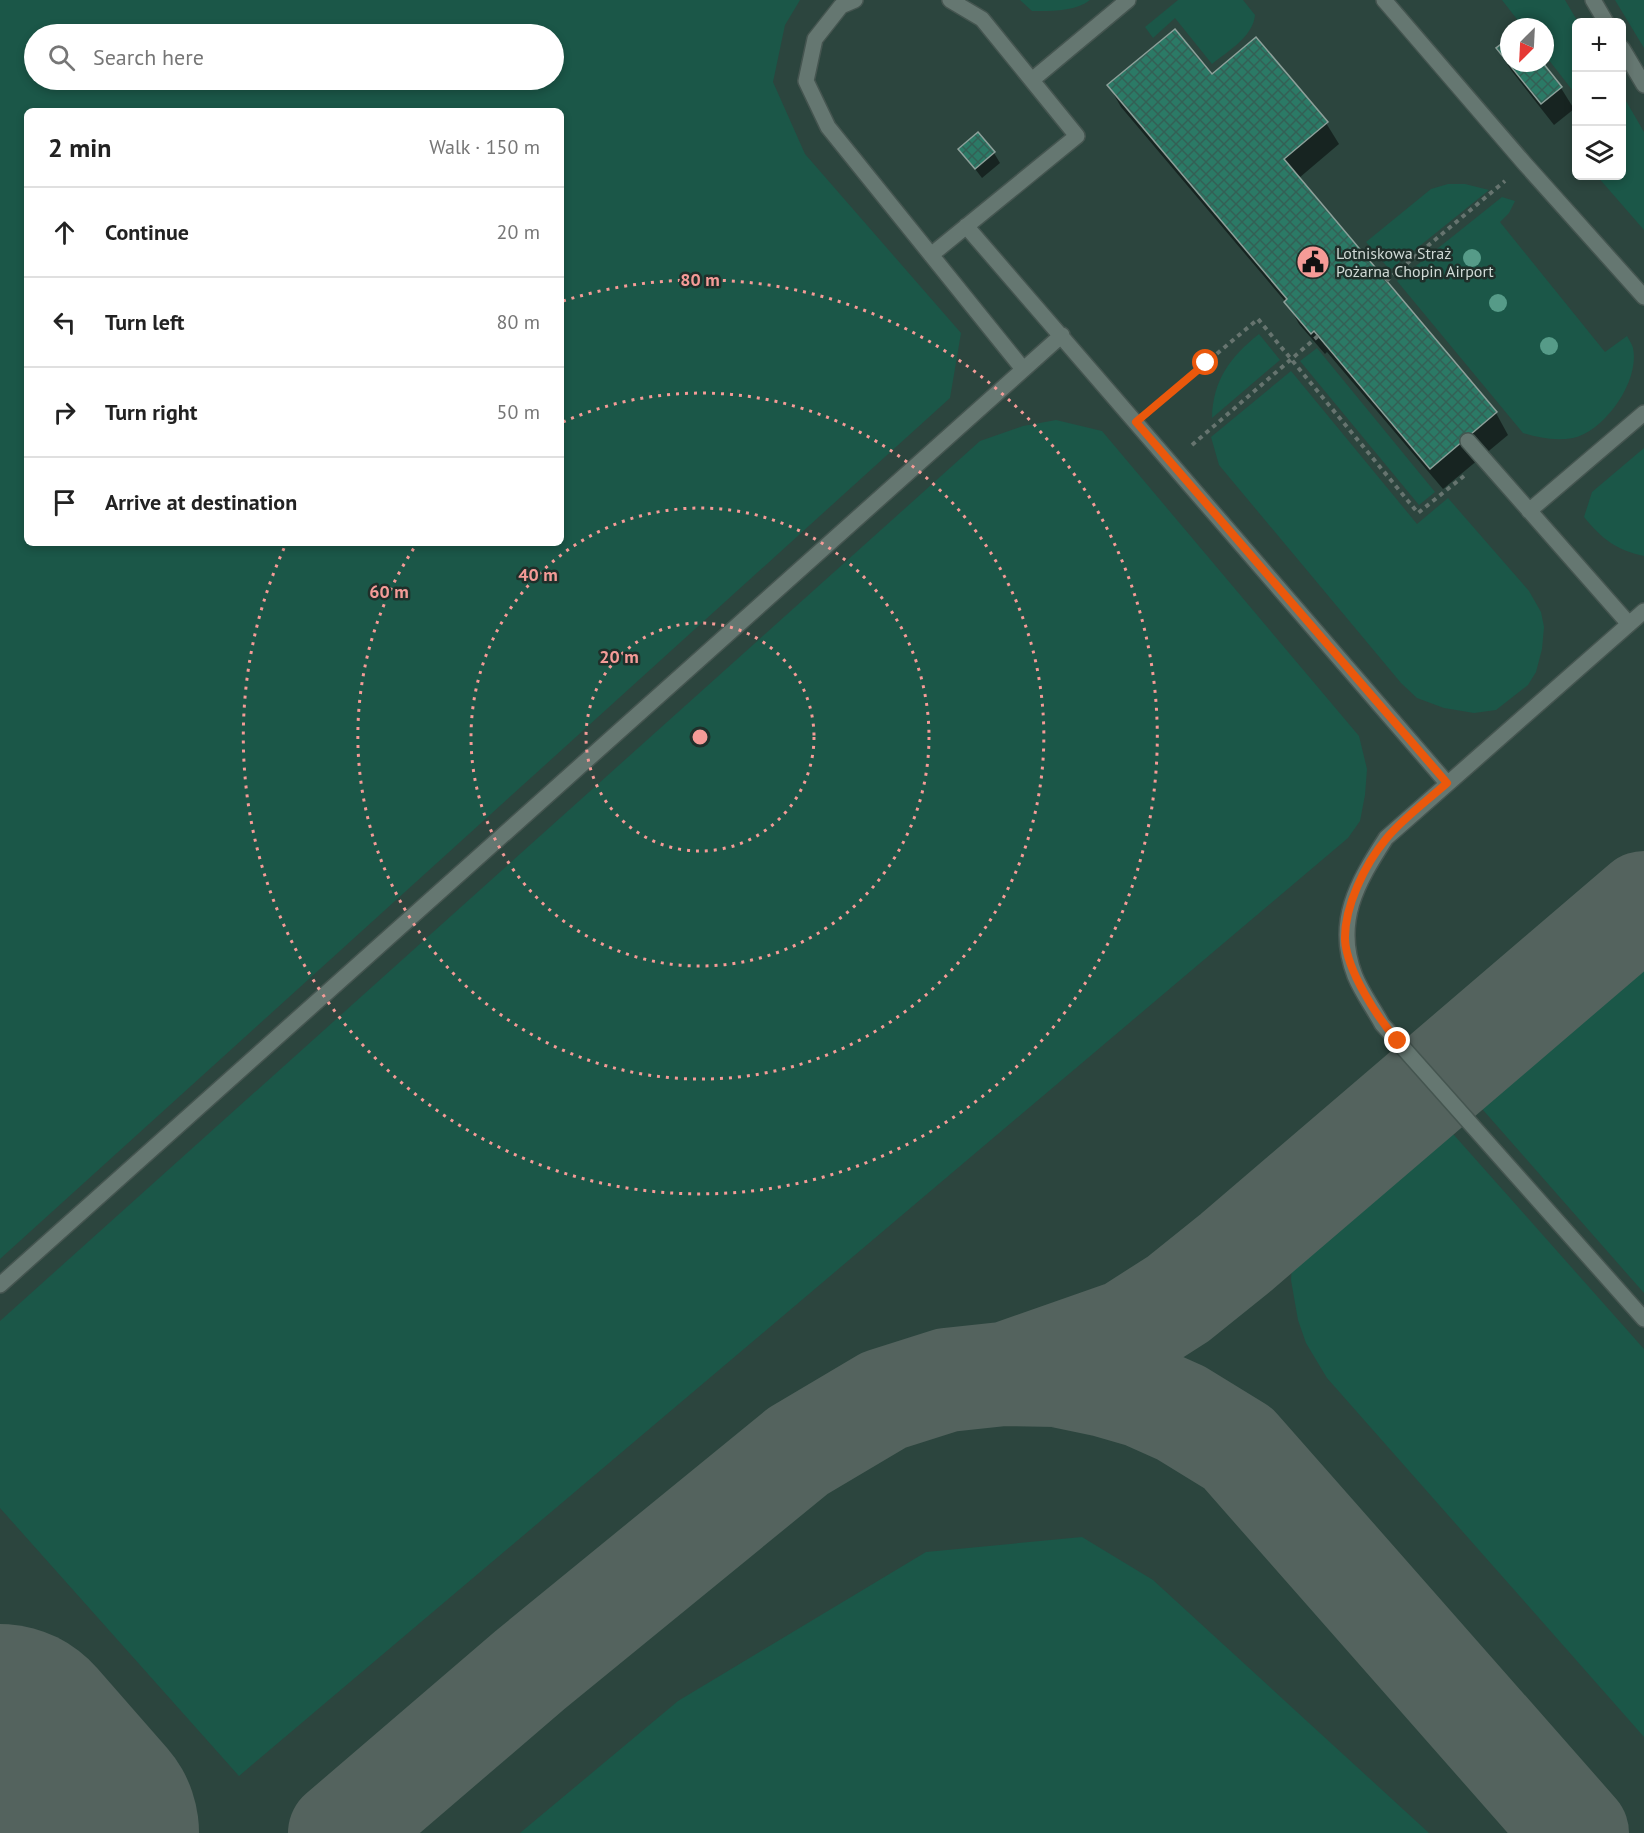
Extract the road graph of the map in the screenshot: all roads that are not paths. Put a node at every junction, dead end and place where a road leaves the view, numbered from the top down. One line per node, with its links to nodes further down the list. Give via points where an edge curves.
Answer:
1 (855, 0): 11 (lane, via 841,6 815,39 806,81 828,128)
2 (950, 0): 8 (lane, via 982,19)
3 (1128, 0): 8 (lane)
4 (1384, 0): 12 (lane)
5 (1593, 0): 6 (lane)
6 (1604, 18)
7 (1626, 55): 9 (lane)
8 (1032, 80): 10 (lane, via 1077,136)
9 (1644, 85)
10 (966, 226): 11 (lane); 13 (lane)
11 (931, 255): 14 (lane)
12 (1644, 297)
13 (1062, 335): 14 (lane); 20 (lane)
14 (1023, 369): 21 (lane)
15 (1644, 413): 17 (lane)
16 (1468, 441): 17 (lane)
17 (1529, 511): 19 (lane)
18 (1644, 611): 19 (lane)
19 (1629, 624): 20 (lane)
20 (1447, 783): 22 (lane, via 1386,838 1362,875 1350,908 1345,941 1355,977 1382,1024)
21 (0, 1285)
22 (1644, 1319)

